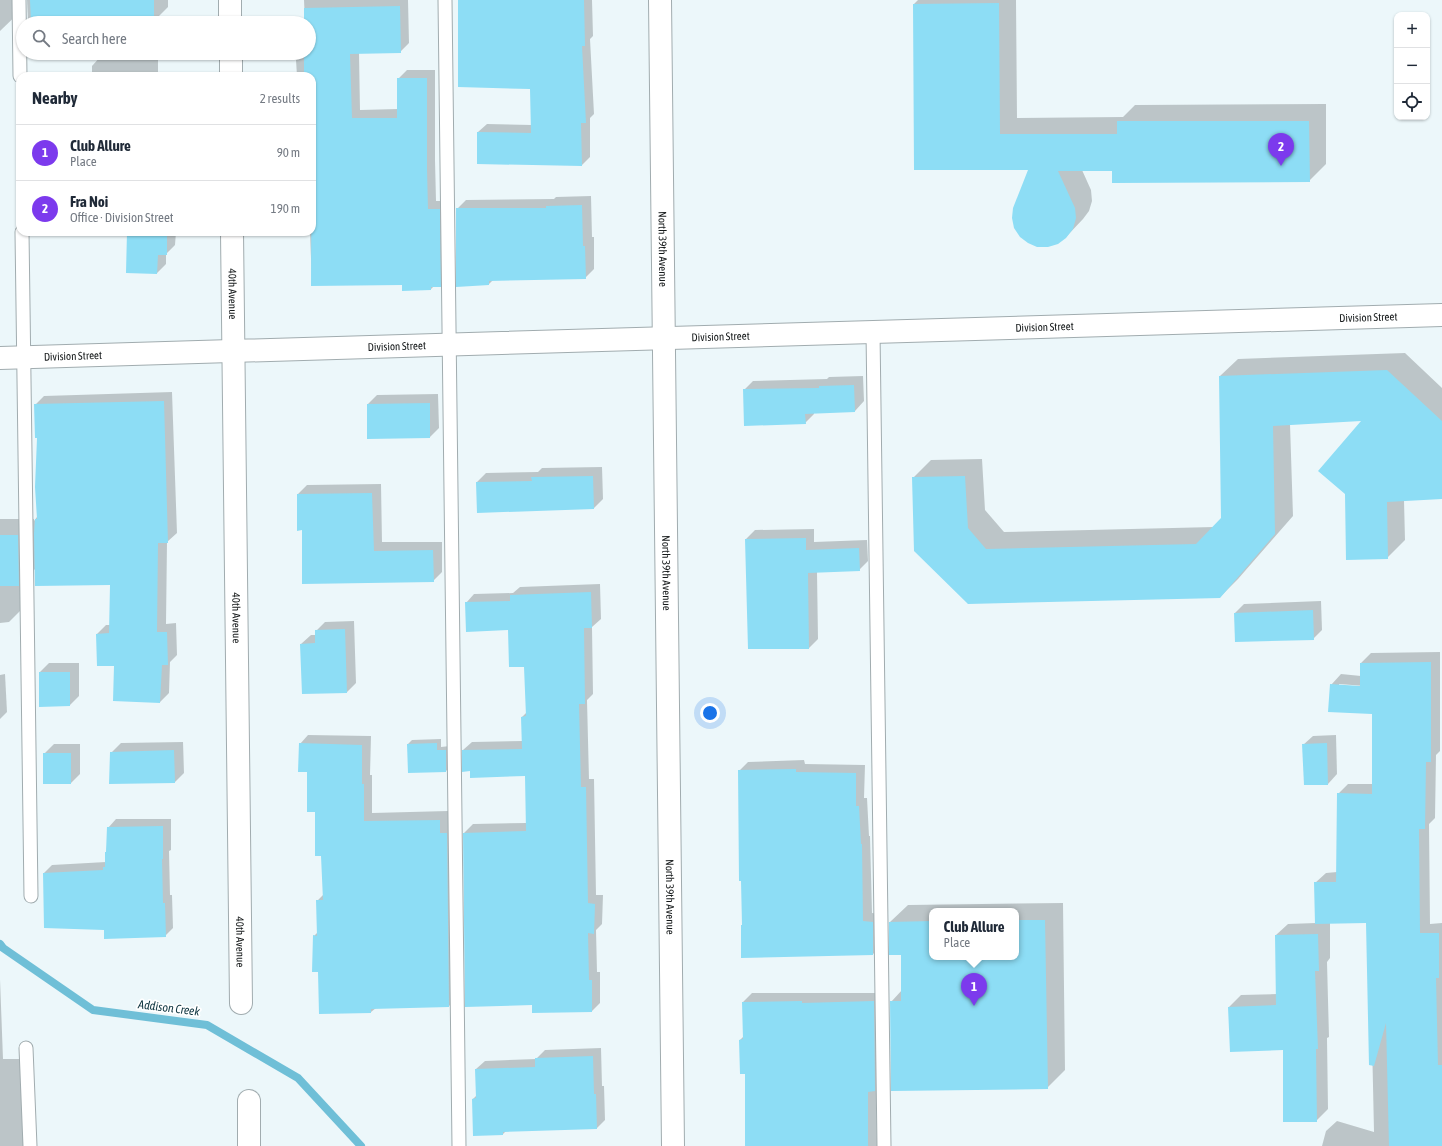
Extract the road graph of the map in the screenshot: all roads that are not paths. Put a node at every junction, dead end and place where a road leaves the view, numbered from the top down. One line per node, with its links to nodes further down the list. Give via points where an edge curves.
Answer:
1 (19, 0): 5 (lane)
2 (230, 0): 6 (street)
3 (445, 0): 16 (lane)
4 (660, 0): 15 (street, North 39th Avenue)
5 (19, 16)
6 (230, 16)
7 (20, 60): 9 (lane)
8 (231, 60): 10 (street)
9 (20, 72)
10 (231, 72)
11 (22, 236): 18 (lane)
12 (232, 236): 17 (street, 40th Avenue)
13 (1442, 314): 14 (street, Division Street)
14 (873, 332): 15 (street, Division Street); 28 (lane)
15 (664, 338): 16 (street, Division Street); 27 (street, North 39th Avenue)
16 (450, 344): 17 (street, Division Street); 26 (lane)
17 (234, 351): 18 (street, Division Street); 21 (street, 40th Avenue)
18 (24, 357): 19 (street, Division Street); 20 (lane)
19 (0, 358)
20 (31, 896)
21 (241, 1003)
22 (26, 1048): 24 (lane)
23 (249, 1101): 25 (street)
24 (30, 1146)
25 (249, 1146)
26 (459, 1146)
27 (673, 1146)
28 (884, 1146)

